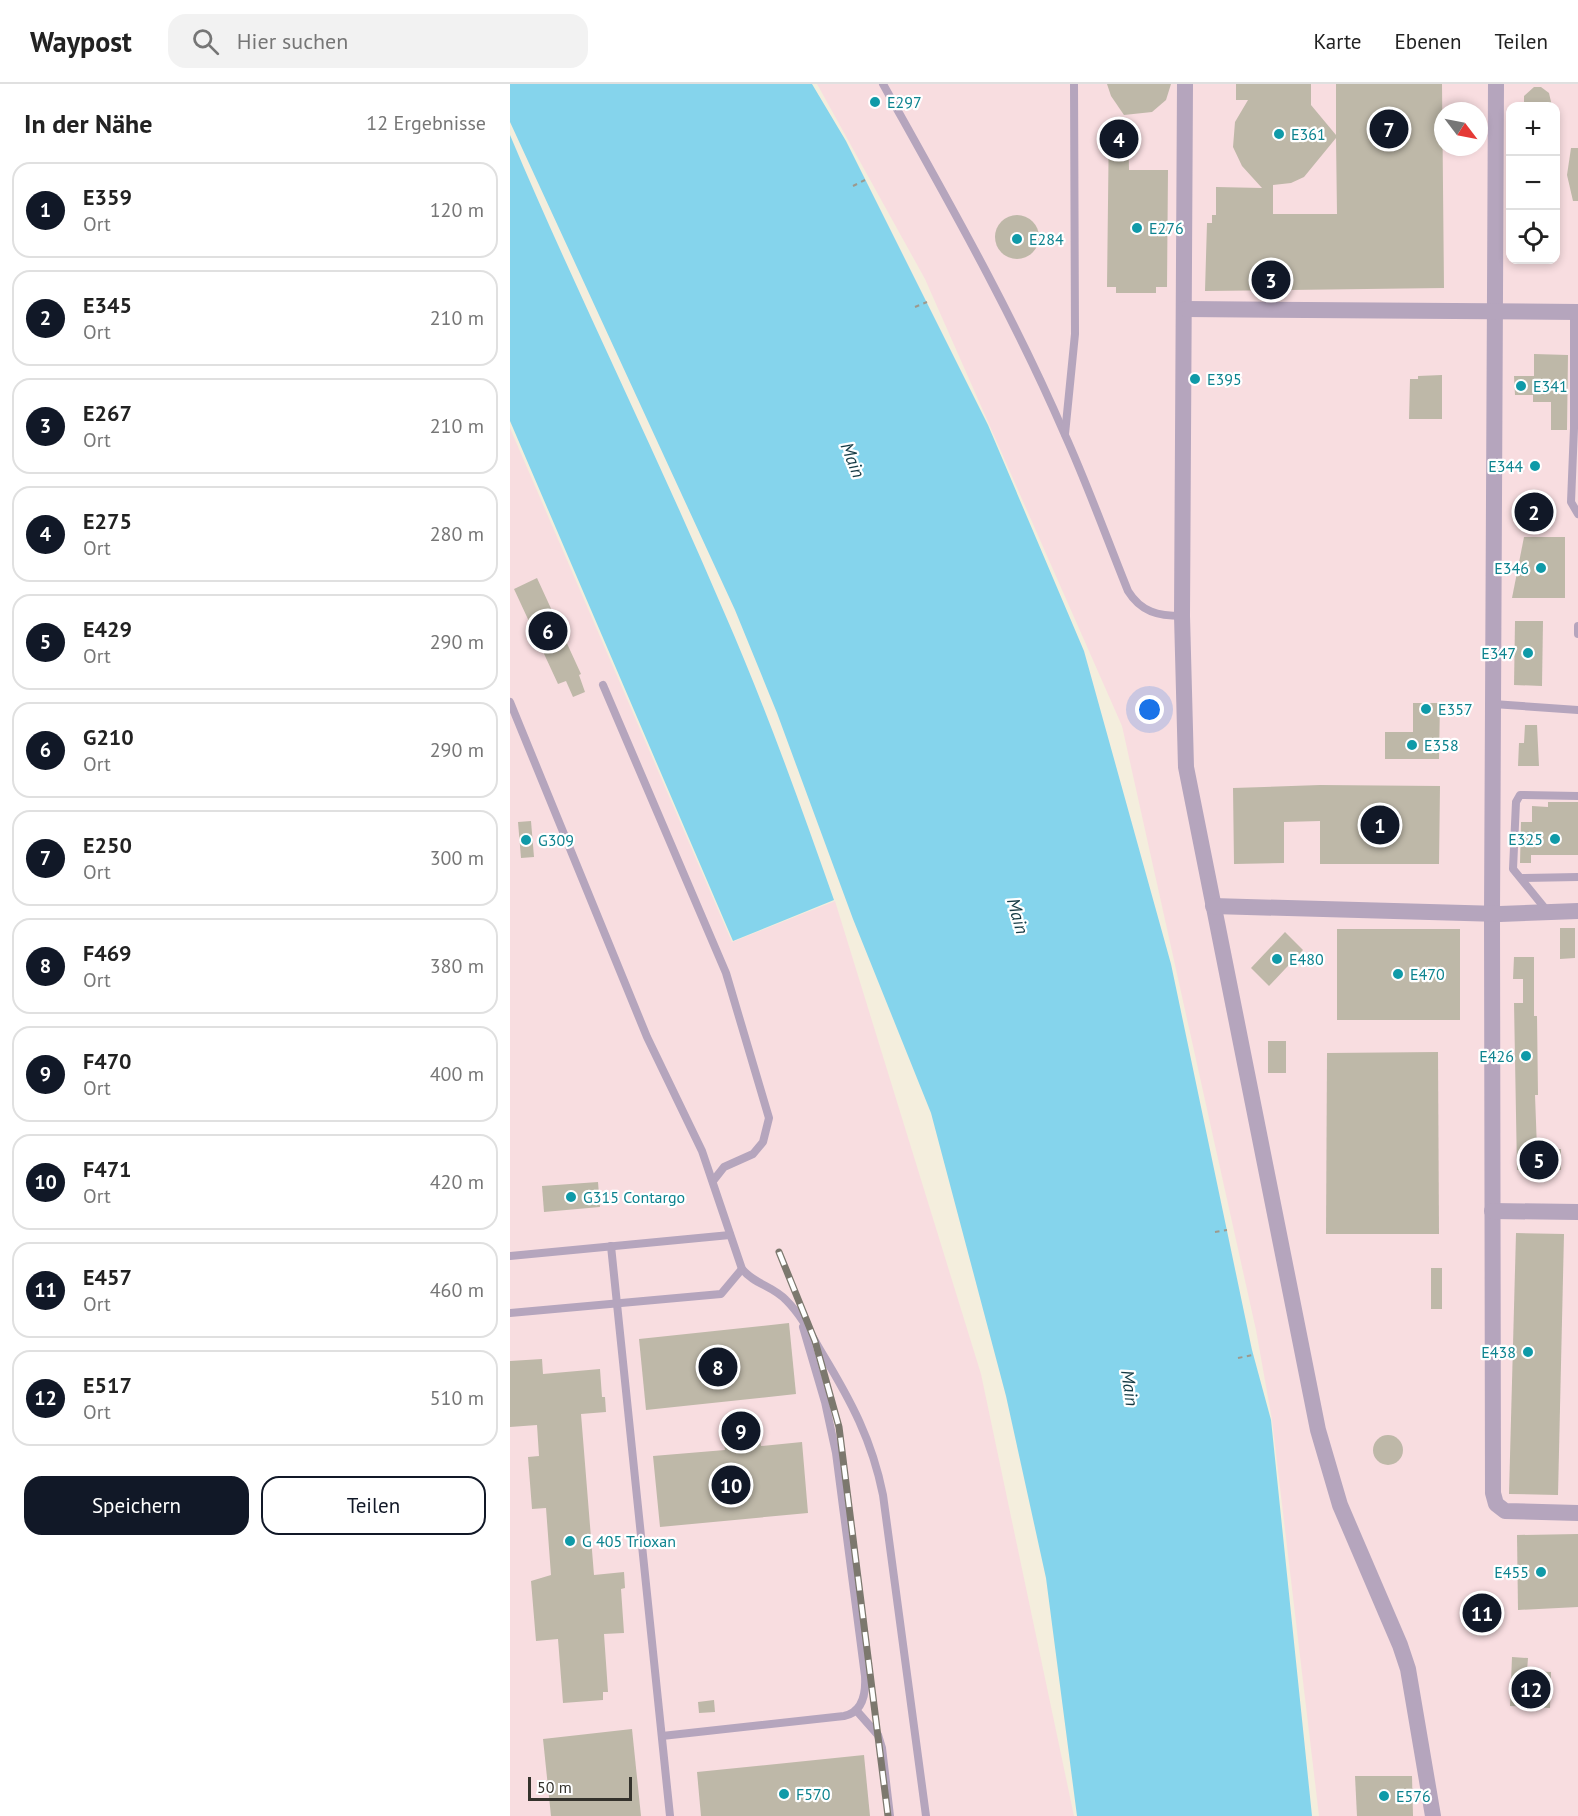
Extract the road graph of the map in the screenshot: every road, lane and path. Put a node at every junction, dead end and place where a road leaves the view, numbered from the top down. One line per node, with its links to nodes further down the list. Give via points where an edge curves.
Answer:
1 (883, 84): 12 (lane, via 961,224)
2 (1074, 84): 12 (lane, via 1075,334)
3 (1185, 84): 9 (street)
4 (1496, 84): 10 (street)
5 (865, 180): 6 (path)
6 (853, 186)
7 (927, 302): 8 (path)
8 (915, 307)
9 (1186, 309): 10 (street); 14 (street)
10 (1496, 310): 11 (street); 19 (street)
11 (1576, 312): 13 (lane, via 1571,502)
12 (1065, 434): 14 (lane, via 1134,602 1156,615)
13 (1578, 514)
14 (1182, 616): 24 (street, via 1186,767)
15 (1578, 626): 16 (lane)
16 (1578, 634)
17 (603, 685): 28 (lane, via 726,973 769,1118 763,1142 753,1154 724,1167)
18 (510, 702): 28 (lane, via 647,1037)
19 (1493, 704): 20 (lane); 26 (street)
20 (1578, 710)
21 (1578, 796): 23 (lane, via 1520,795 1516,802 1513,869)
22 (1578, 877): 23 (lane)
23 (1523, 878): 27 (lane)
24 (1213, 906): 26 (street); 48 (street, via 1318,1430 1340,1505 1408,1669)
25 (1578, 911): 27 (street)
26 (1492, 914): 27 (street); 29 (street)
27 (1550, 914)
28 (713, 1181): 33 (lane)
29 (1492, 1211): 30 (street); 42 (street, via 1496,1504 1516,1513)
30 (1578, 1212)
31 (1227, 1230): 32 (path)
32 (1215, 1232)
33 (730, 1235): 34 (lane); 36 (lane)
34 (611, 1246): 35 (lane); 37 (lane)
35 (510, 1256)
36 (742, 1269): 37 (lane, via 721,1294); 39 (lane, via 749,1278 779,1293)
37 (618, 1303): 38 (lane); 44 (lane)
38 (510, 1314)
39 (799, 1315): 43 (lane, via 836,1453 866,1676 863,1700); 47 (lane, via 848,1396 876,1459)
40 (1253, 1355): 41 (path)
41 (1238, 1358)
42 (1578, 1513)
43 (856, 1710): 44 (lane, via 844,1716); 46 (lane, via 878,1735)
44 (662, 1736): 45 (lane)
45 (670, 1816)
46 (890, 1816)
47 (926, 1816)
48 (1433, 1816)

